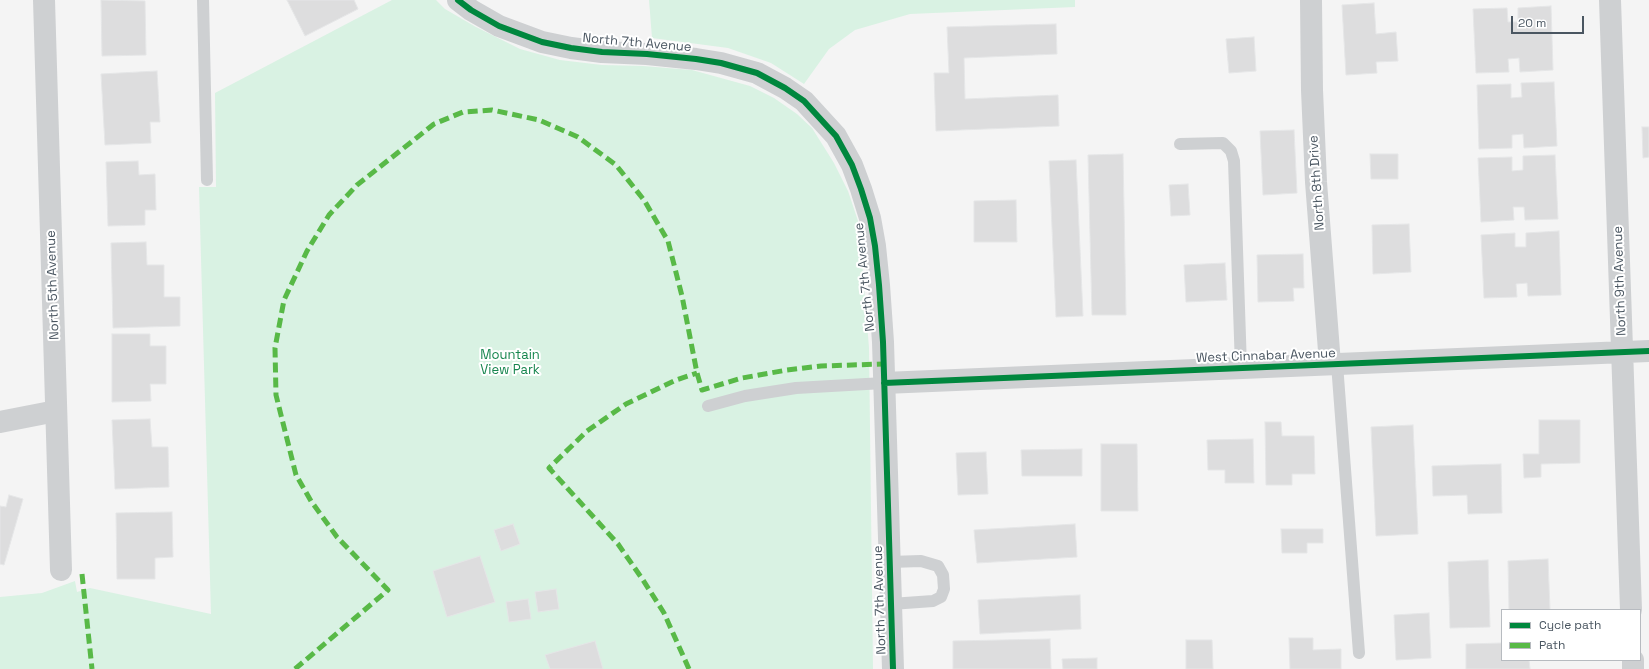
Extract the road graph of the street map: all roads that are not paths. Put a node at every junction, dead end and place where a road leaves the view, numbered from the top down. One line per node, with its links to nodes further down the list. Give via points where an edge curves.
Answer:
1 (44, 0): 14 (street, North 5th Avenue)
2 (203, 0): 7 (lane)
3 (458, 0): 12 (street, North 7th Avenue, via 470,10 499,26 542,42 571,48 721,63 757,74 804,101 836,136 852,165 870,218 879,285)
4 (1610, 0): 9 (street, North 9th Avenue)
5 (1311, 1): 10 (street, North 8th Drive, via 1316,182)
6 (1180, 144): 11 (lane, via 1223,143 1231,150 1234,161)
7 (207, 180)
8 (1649, 351): 9 (street, West Cinnabar Avenue)
9 (1622, 352): 10 (street, West Cinnabar Avenue); 19 (street, North 9th Avenue)
10 (1334, 364): 11 (street, West Cinnabar Avenue); 20 (lane)
11 (1241, 368): 12 (street, West Cinnabar Avenue)
12 (884, 383): 13 (lane, via 796,388 745,396); 16 (street, North 7th Avenue)
13 (708, 406)
14 (56, 410): 15 (street); 17 (street, North 5th Avenue)
15 (0, 422)
16 (890, 562): 18 (street, North 7th Avenue); 18 (lane, via 921,561 938,566 943,575 944,589 941,596 933,601)
17 (62, 570)
18 (891, 604): 21 (street, North 7th Avenue)
19 (1631, 609)
20 (1359, 653)
21 (893, 669)

